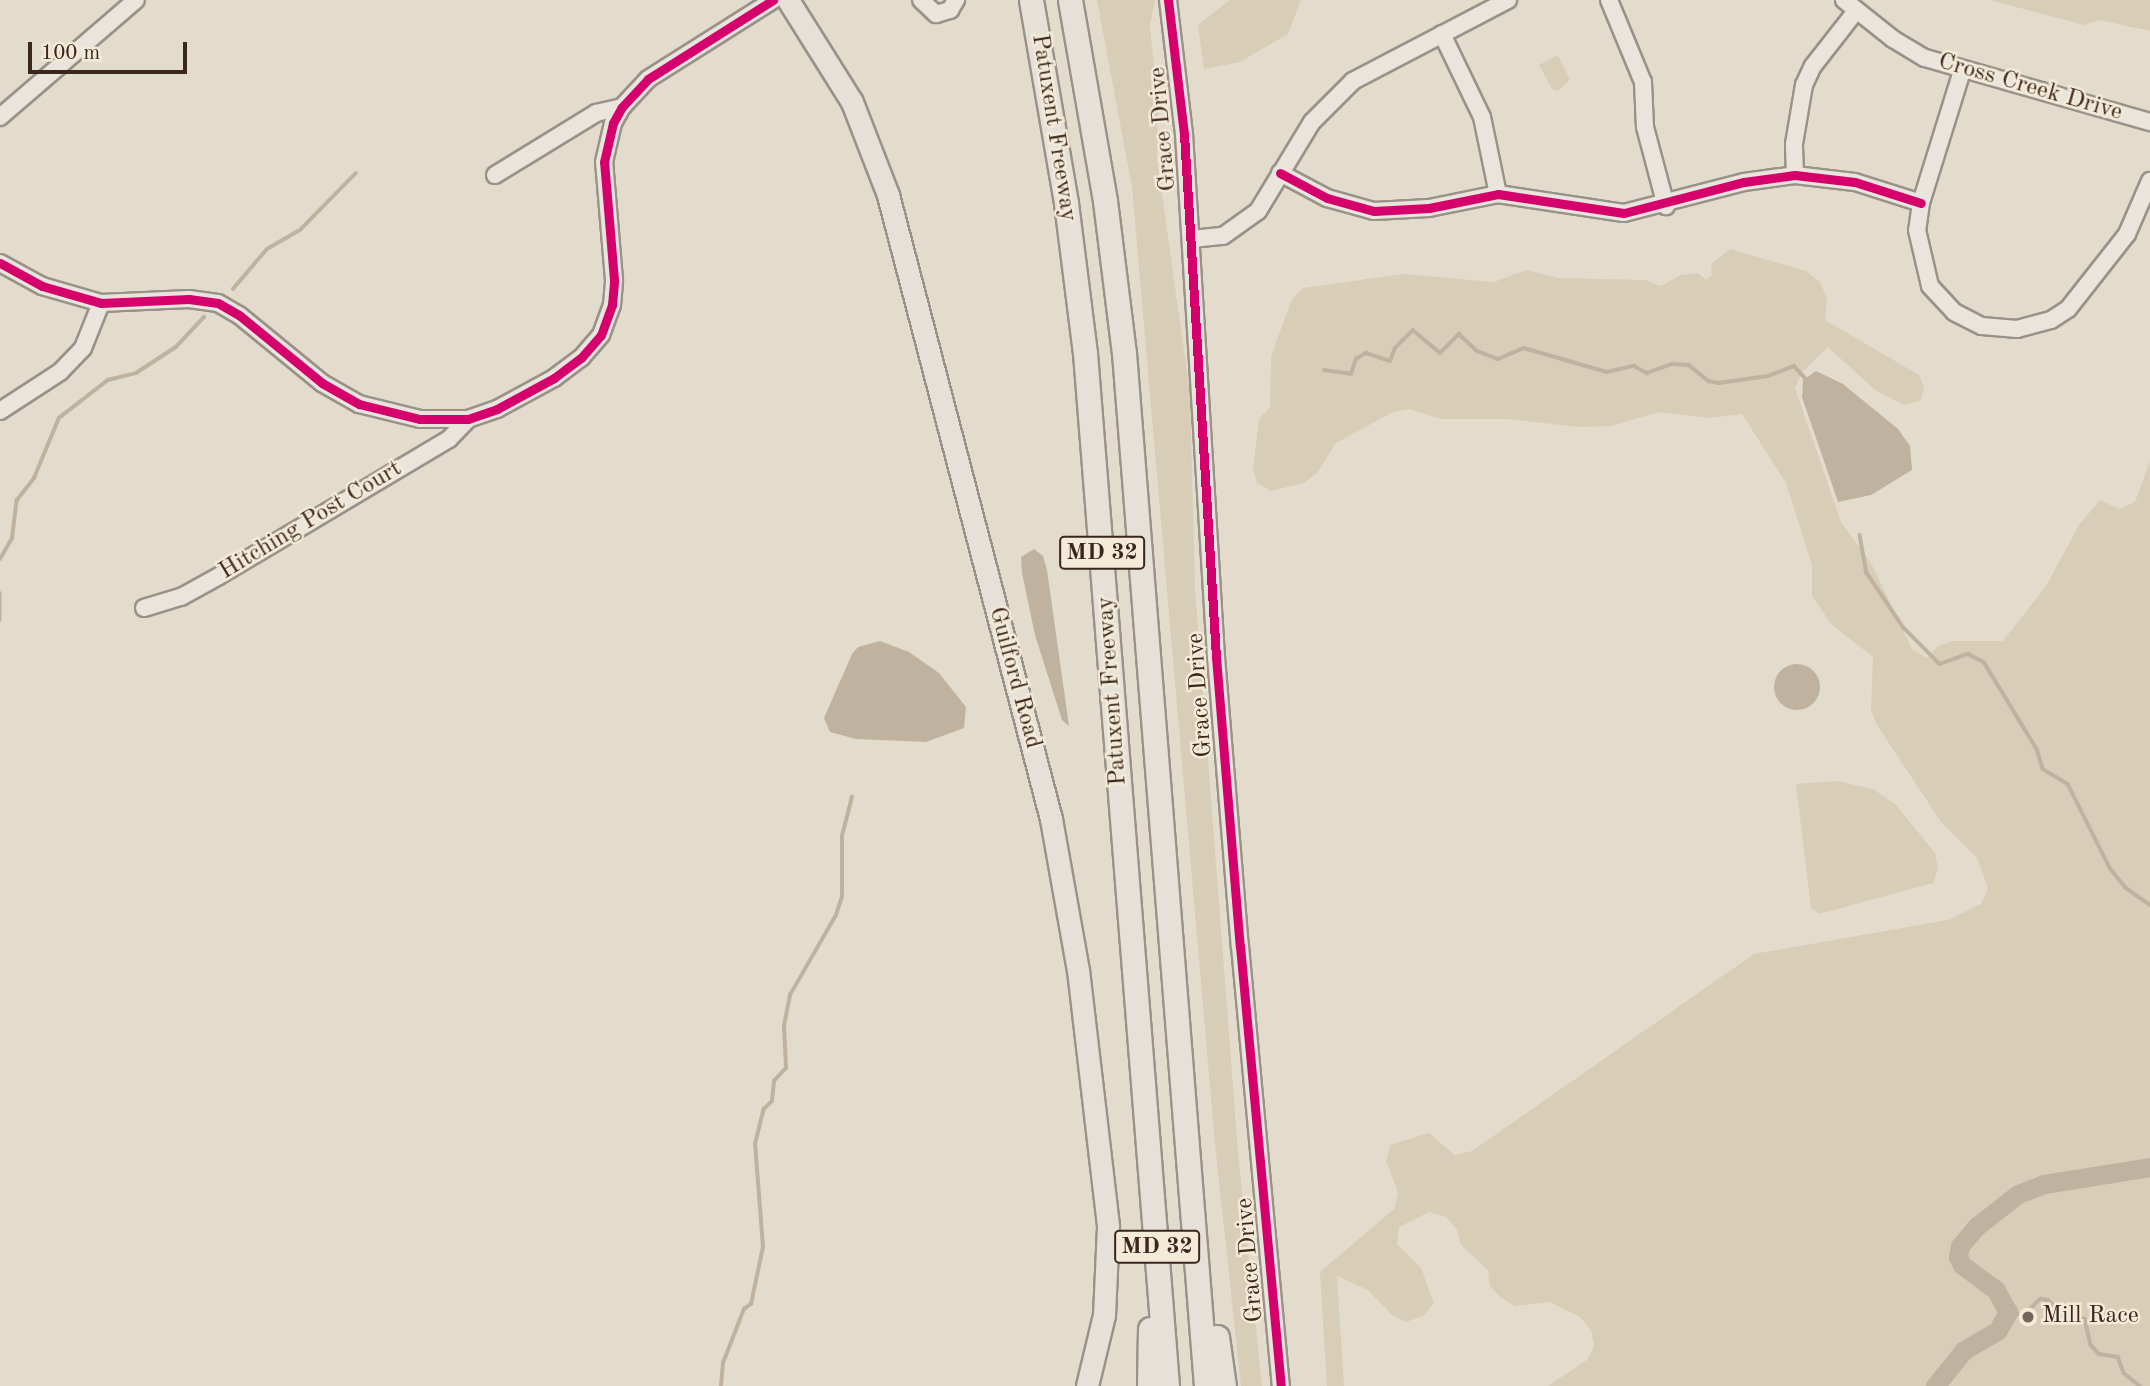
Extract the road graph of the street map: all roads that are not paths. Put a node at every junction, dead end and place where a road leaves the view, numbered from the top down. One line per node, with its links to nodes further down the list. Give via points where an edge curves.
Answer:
1 (136, 0): 15 (street)
2 (774, 0): 14 (street, via 648,79)
3 (788, 0): 32 (main road, Guilford Road, via 839,78 885,185 1059,856 1078,970 1108,1227 1106,1301)
4 (921, 0): 5 (street, via 936,14 950,10)
5 (956, 0)
6 (1031, 0): 31 (highway, Patuxent Freeway / MD 32, via 1064,191 1085,353)
7 (1070, 0): 30 (highway, Patuxent Freeway / MD 32, via 1105,201 1122,340)
8 (1168, 0): 24 (street, Grace Drive)
9 (1508, 0): 12 (street)
10 (1609, 0): 23 (street, via 1643,82 1646,127)
11 (1850, 6): 13 (street, Cross Creek Drive, via 1893,39); 19 (street, via 1804,85 1794,144)
12 (1441, 34): 17 (street, via 1336,94); 21 (street, via 1482,117)
13 (1962, 71): 16 (street, Cross Creek Drive); 22 (street)
14 (622, 107): 18 (street, via 596,113); 28 (street, via 604,162 614,280 612,304 601,335 554,378)
15 (0, 117)
16 (2150, 122)
17 (1280, 173): 21 (street, via 1327,198 1374,211 1429,208); 24 (street, via 1258,211 1242,226 1223,236)
18 (495, 175)
19 (1795, 175): 22 (street, via 1855,182); 23 (street, via 1744,182)
20 (2150, 181): 22 (street, via 2127,234 2080,298 2051,320 2017,329 1982,326 1938,298 1924,273 1919,250)
21 (1498, 194): 23 (street, via 1624,214)
22 (1921, 203)
23 (1666, 205)
24 (1192, 239): 37 (street, Grace Drive, via 1216,657)
25 (0, 263): 26 (street, via 42,286)
26 (101, 303): 27 (street, via 83,348 60,372); 28 (street, via 189,299 218,303 322,383 359,404 420,419)
27 (0, 411)
28 (468, 419): 29 (street, Hitching Post Court, via 450,439 219,576 181,597)
29 (144, 608)
30 (1168, 900): 35 (highway, Patuxent Freeway / MD 32); 36 (highway)
31 (1146, 1109): 33 (highway); 34 (highway, Patuxent Freeway / MD 32)
32 (1087, 1386)
33 (1149, 1386)
34 (1167, 1386)
35 (1206, 1386)
36 (1224, 1386)
37 (1281, 1386)

